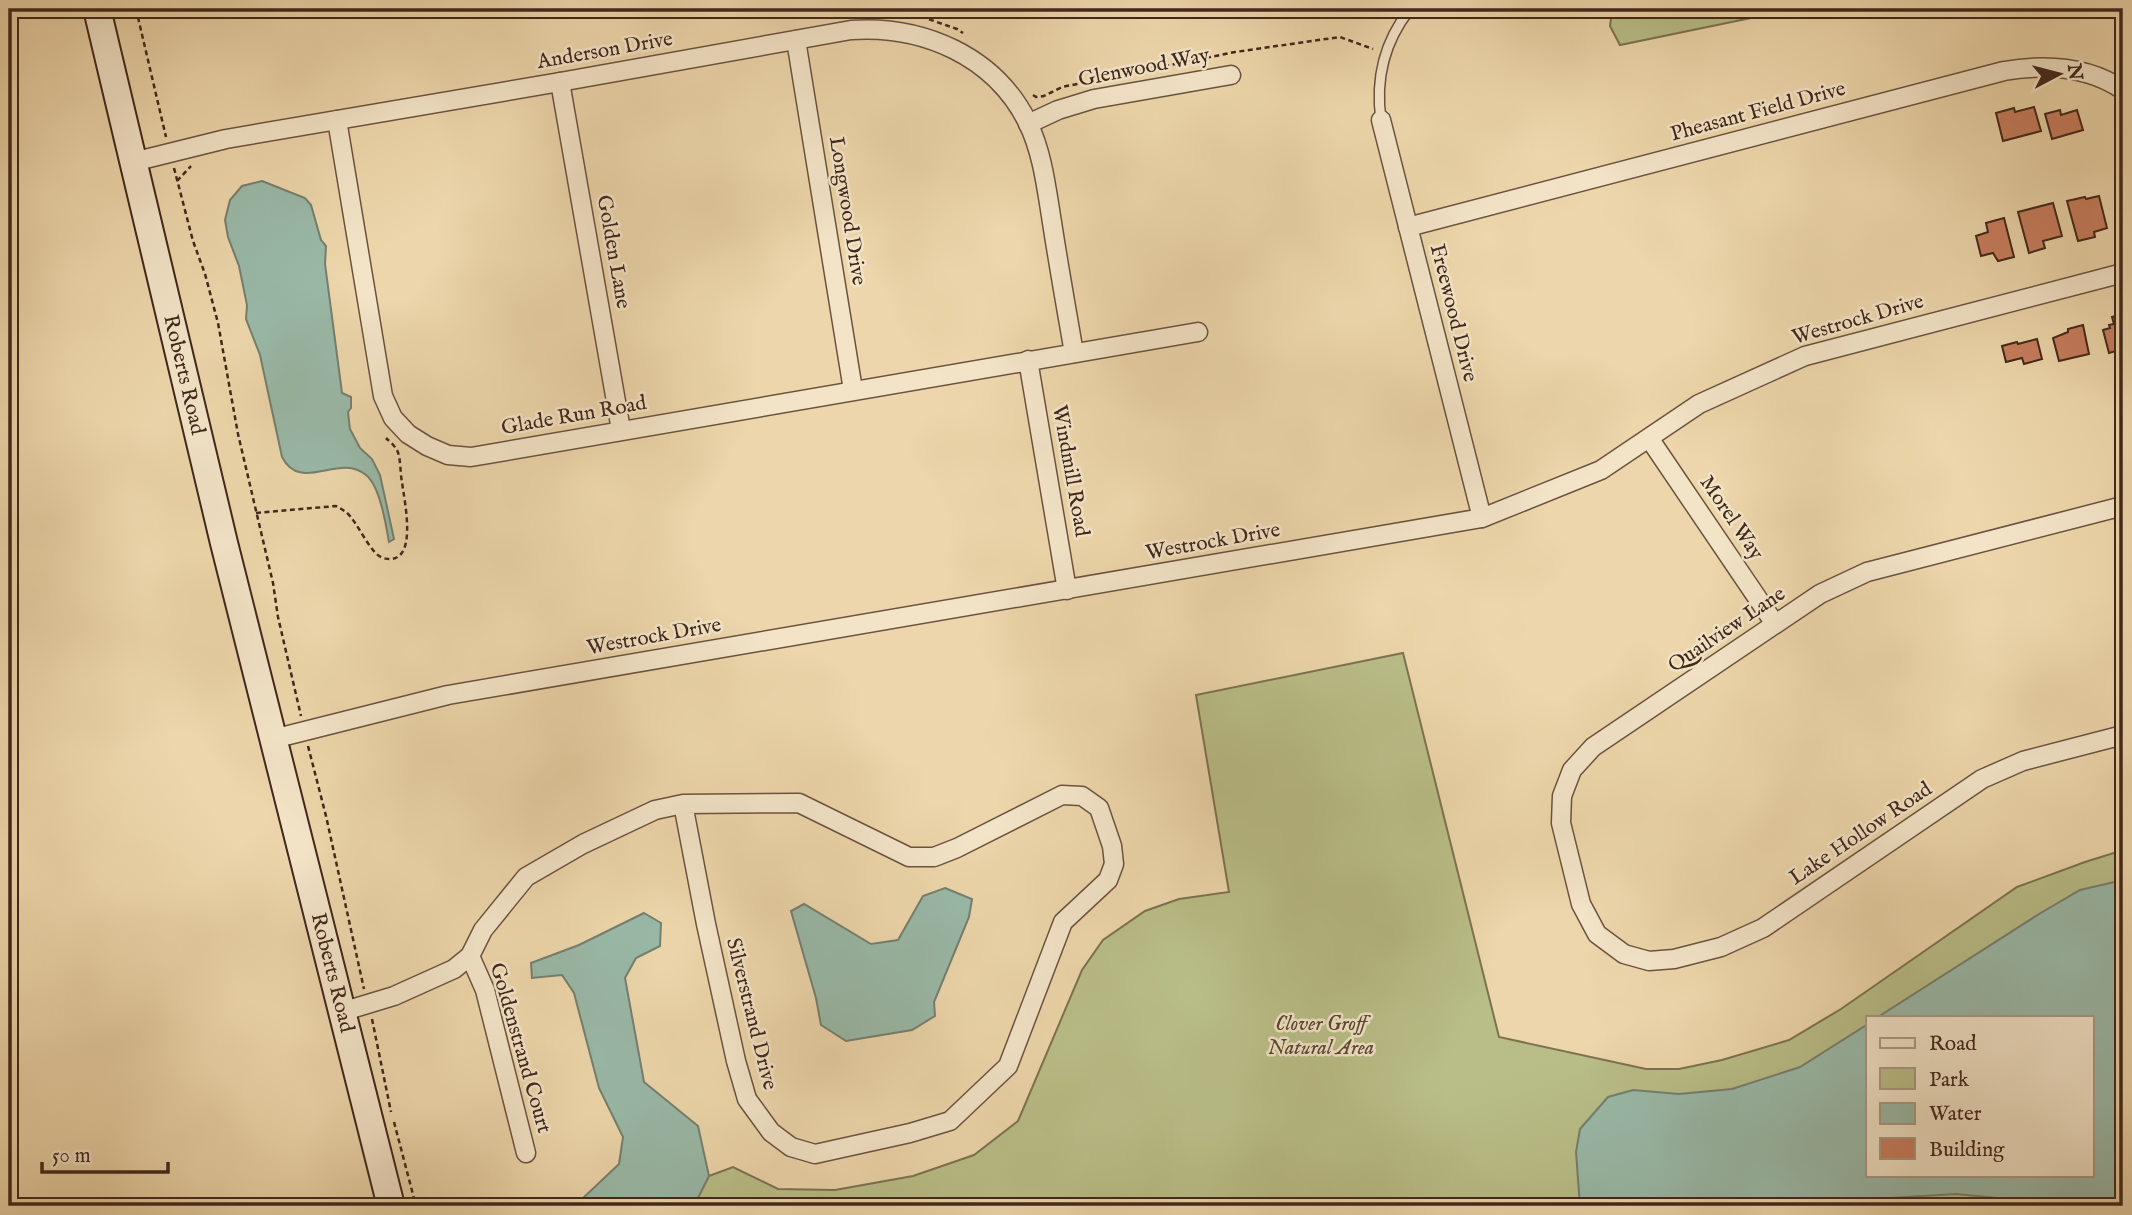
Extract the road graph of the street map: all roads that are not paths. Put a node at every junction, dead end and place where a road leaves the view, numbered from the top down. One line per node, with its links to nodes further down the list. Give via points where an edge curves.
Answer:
1 (97, 9): 11 (main road, via 136,146)
2 (113, 9): 11 (main road, Roberts Road)
3 (1410, 9): 9 (lane, via 1396,27 1379,80)
4 (796, 40): 6 (street, Anderson Drive); 10 (street, Anderson Drive, via 872,28 930,38 979,65 1017,104); 17 (street, Longwood Drive)
5 (1231, 75): 10 (street, Glenwood Way, via 1094,99)
6 (560, 82): 8 (street, Anderson Drive); 18 (street, Golden Lane)
7 (2122, 86): 12 (street, Pheasant Field Drive, via 2078,70 2032,67 2004,71)
8 (337, 120): 11 (street, Anderson Drive); 18 (street, Glade Run Road, via 383,396 393,418 426,446 448,455 471,457)
9 (1381, 120): 12 (street, Freewood Drive)
10 (1028, 124): 15 (street, Anderson Drive, via 1042,164)
11 (151, 157): 25 (main road, Roberts Road, via 238,531)
12 (1408, 227): 21 (street, Freewood Drive)
13 (2123, 273): 19 (street, Westrock Drive, via 1805,356 1699,404)
14 (1199, 332): 15 (street, Glade Run Road)
15 (1074, 352): 16 (street, Glade Run Road)
16 (1028, 360): 17 (street, Glade Run Road); 22 (street, Windmill Road)
17 (853, 390): 18 (street, Glade Run Road)
18 (621, 430)
19 (1649, 438): 21 (street, Westrock Drive, via 1601,470); 23 (street, Morel Way)
20 (2123, 506): 23 (street, Quailview Lane, via 1867,572 1820,594)
21 (1482, 518): 22 (street, Westrock Drive)
22 (1067, 590): 25 (street, Westrock Drive, via 448,695)
23 (1775, 624): 27 (street, Quailview Lane, via 1594,747 1572,770 1562,796 1561,823 1581,904 1597,934)
24 (2123, 735): 27 (street, Lake Hollow Road, via 2023,761 1982,779 1763,928 1721,947 1649,961)
25 (273, 739): 29 (main road, Roberts Road)
26 (683, 804): 26 (street, Silverstrand Drive, via 799,803 909,856 933,857 1062,795 1082,796 1099,808 1114,864 1108,880 1063,922 1008,1066 950,1121 815,1154 791,1147 771,1132 747,1099); 28 (street, via 655,810 526,877 483,930)
27 (1625, 954)
28 (470, 956): 29 (street, via 453,969 394,996); 30 (street, Goldenstrand Court, via 485,990)
29 (341, 1012): 31 (main road, Roberts Road)
30 (526, 1153)
31 (391, 1206)

